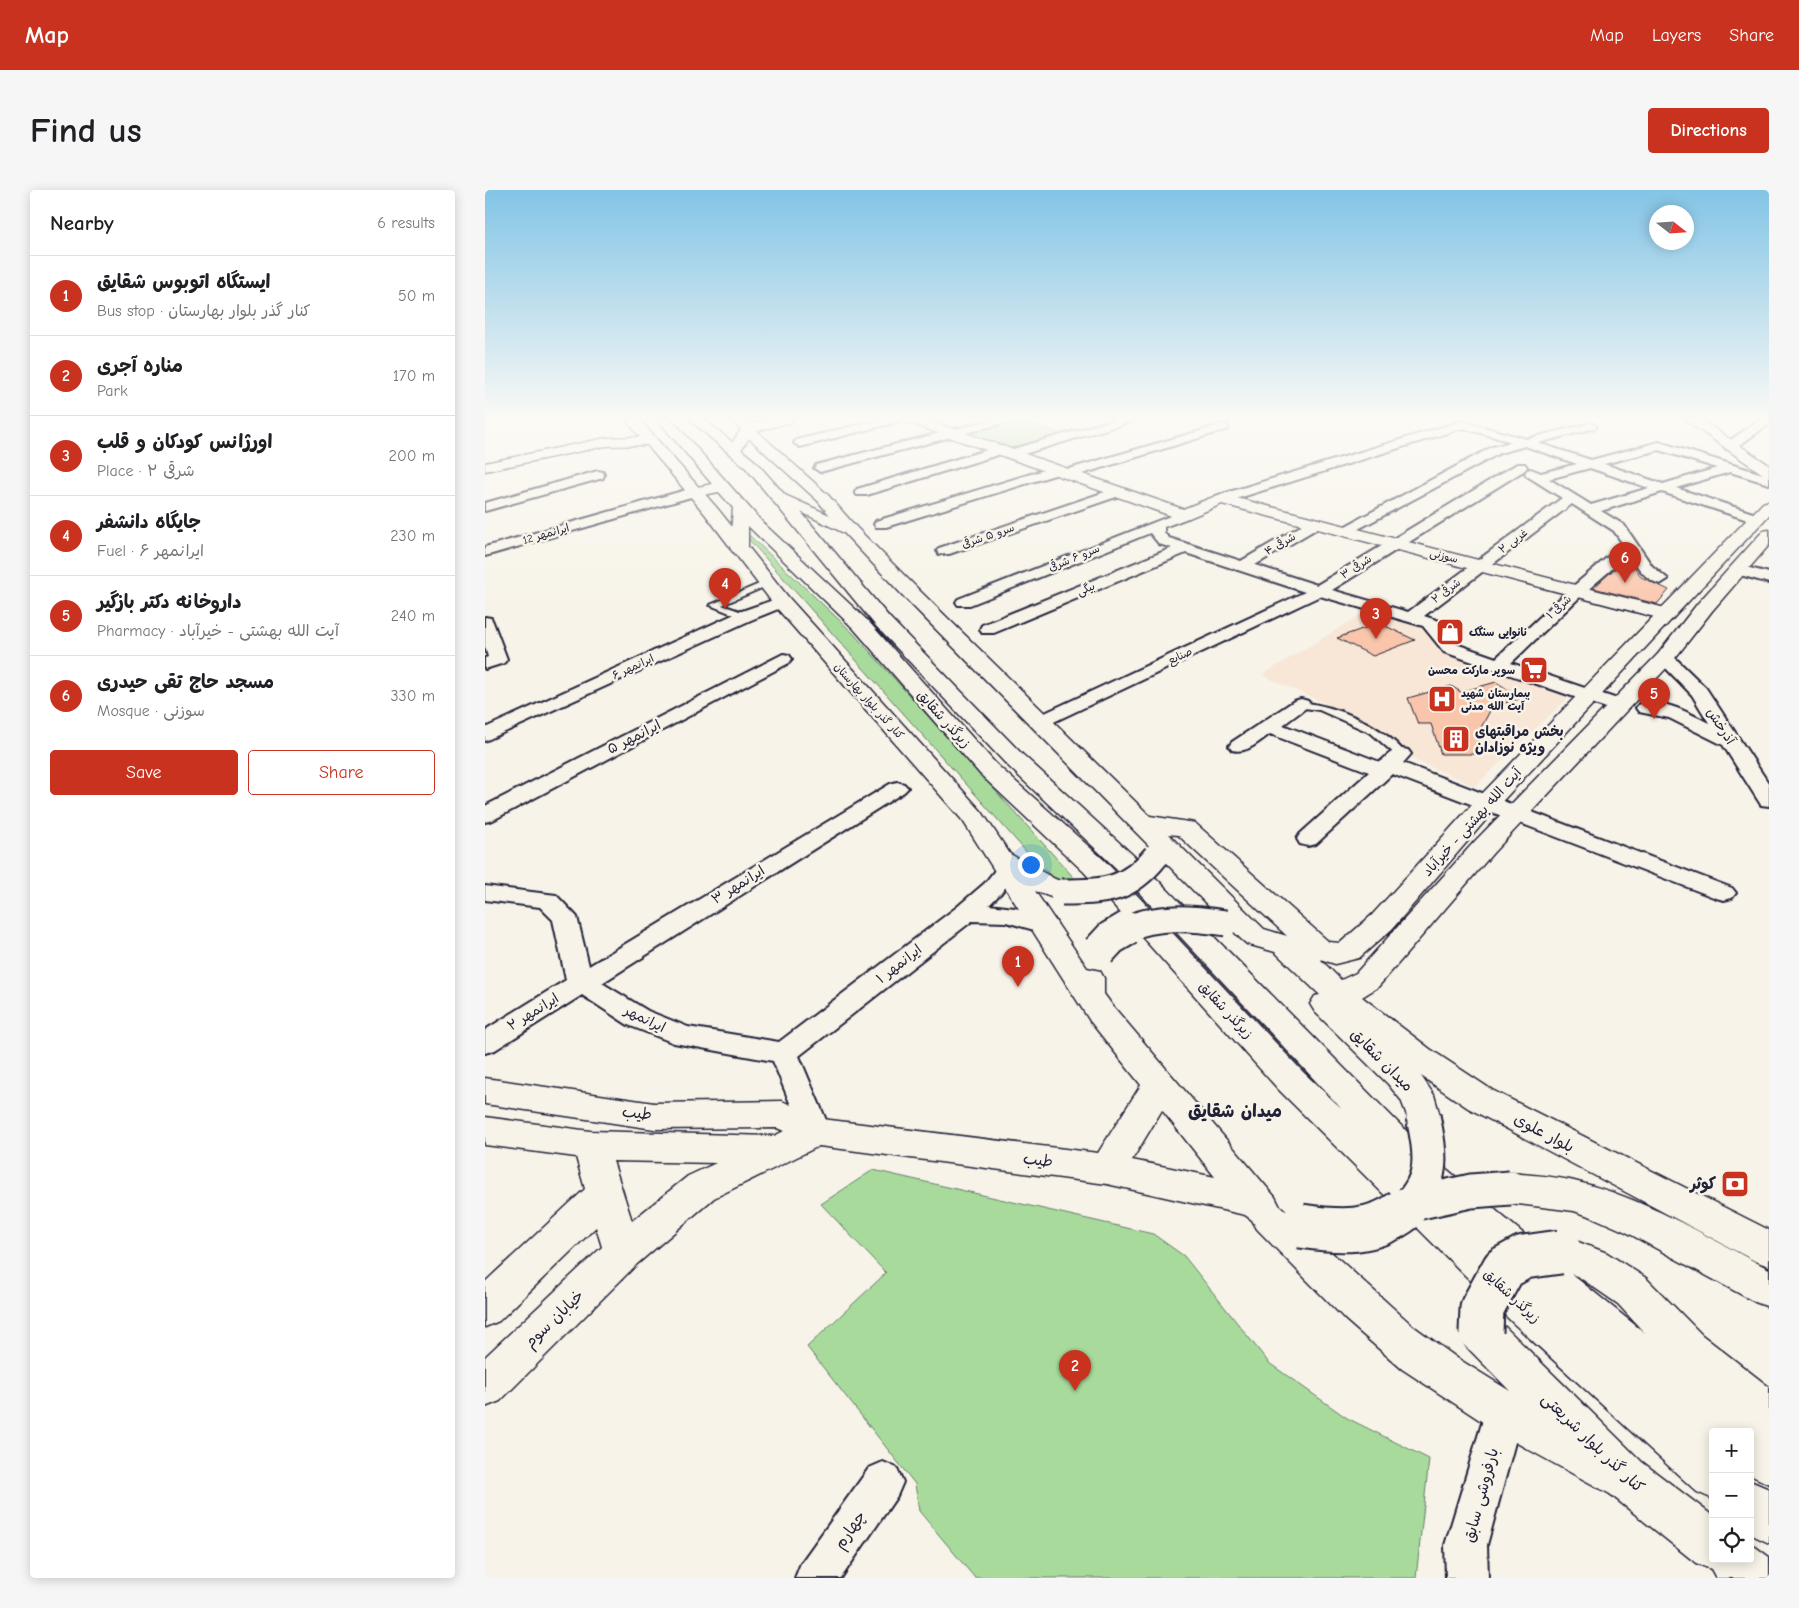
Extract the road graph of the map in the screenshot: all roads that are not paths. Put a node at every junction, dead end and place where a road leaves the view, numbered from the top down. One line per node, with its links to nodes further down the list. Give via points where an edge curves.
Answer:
1 (567, 484): 24 (street)
2 (686, 484): 17 (main road, کنار گذر بلوار بهارستان)
3 (767, 484): 20 (main road, زیرگذر شقایق)
4 (808, 484): 32 (main road)
5 (891, 484): 18 (street)
6 (1021, 484): 29 (street)
7 (1094, 484): 19 (main road)
8 (1270, 484): 22 (street)
9 (1432, 484): 15 (street)
10 (1492, 484): 21 (street, شرقی ۳)
11 (1547, 484): 23 (street)
12 (1650, 484): 16 (street)
13 (1677, 484): 16 (street)
14 (724, 486): 17 (main road); 31 (main road)
15 (1426, 487): 21 (street); 33 (street)
16 (1663, 488): 25 (street); 27 (street)
17 (693, 492): 31 (main road, کنار گذر بلوار بهارستان); 38 (street, ایرانمهر 12)
18 (862, 492)
19 (1117, 492): 26 (main road); 37 (street, سرو ۵ شرقی)
20 (776, 494): 32 (main road); 101 (main road, زیرگذر شقایق, via 882,620 1013,759 1125,862 1418,1166)
21 (1471, 497): 34 (street, شرقی ۳)
22 (1221, 499): 26 (main road); 28 (main road, سوزنی)
23 (1570, 499): 25 (street); 41 (street, غربی ۲)
24 (485, 507)
25 (1588, 510): 35 (street, via 1619,528)
26 (1183, 515): 30 (street, سرو ۶ شرقی)
27 (1765, 520): 39 (main road, آیت الله بهشتی - خیرآباد)
28 (1316, 523): 33 (main road, سوزنی); 40 (street, شرقی ۴)
29 (881, 524)
30 (1157, 525): 36 (street, via 1157,534 1164,541); 48 (street, سرو ۶ شرقی)
31 (746, 526): 44 (main road, کنار گذر بلوار بهارستان); 110 (main road, زیرگذر شقایق, via 861,625 988,769 1094,866 1291,1081 1527,1310)
32 (850, 530): 63 (main road)
33 (1347, 532): 34 (main road, سوزنی)
34 (1394, 544): 41 (main road, سوزنی); 45 (street, شرقی ۳)
35 (1630, 546): 43 (street, via 1647,569); 46 (street, شرقی ۱)
36 (1185, 548): 40 (street); 54 (street, بیگی)
37 (943, 551)
38 (485, 552)
39 (1734, 563): 42 (street); 49 (main road, آیت الله بهشتی - خیرآباد); 52 (main road, آیت الله بهشتی - خیرآباد)
40 (1244, 565): 45 (street)
41 (1480, 566): 46 (main road, سوزنی); 51 (street, شرقی ۲)
42 (1769, 578)
43 (1660, 579)
44 (767, 584): 47 (main road, کنار گذر بلوار بهارستان); 50 (lane, via 714,605)
45 (1319, 591): 51 (street); 63 (street, صنایع)
46 (1577, 591): 49 (main road, سوزنی); 58 (street, شرقی ۱)
47 (782, 602): 50 (street, ایرانمهر ۶); 76 (main road, کنار گذر بلوار بهارستان, via 973,817)
48 (964, 602)
49 (1666, 614): 52 (main road, سوزنی); 59 (main road, آیت الله بهشتی - خیرآباد)
50 (745, 616): 65 (street, ایرانمهر ۶)
51 (1412, 617): 58 (street, via 1434,625 1450,648)
52 (1694, 621): 55 (main road, آیت الله بهشتی - خیرآباد)
53 (485, 622): 57 (street, via 498,659)
54 (988, 629)
55 (1665, 658): 61 (main road, آیت الله بهشتی - خیرآباد); 66 (street, آذرخش, via 1699,692)
56 (783, 659): 73 (street, ایرانمهر ۵)
57 (485, 664)
58 (1499, 665): 59 (street)
59 (1590, 695): 61 (street); 71 (main road, آیت الله بهشتی - خیرآباد)
60 (1301, 705): 64 (street); 68 (lane, via 1321,707 1375,731)
61 (1619, 706): 72 (main road, آیت الله بهشتی - خیرآباد)
62 (1645, 708): 66 (street, via 1674,714)
63 (1041, 722): 74 (main road)
64 (1271, 727): 67 (street); 68 (street)
65 (485, 735)
66 (1731, 741): 70 (street, آذرخش)
67 (1239, 746)
68 (1390, 763): 71 (street); 75 (street)
69 (897, 788): 82 (street, ایرانمهر ۳)
70 (1769, 800)
71 (1487, 803): 72 (street); 74 (main road, آیت الله بهشتی - خیرآباد, via 1382,922 1354,948 1335,954 1319,949 1297,931 1186,828)
72 (1515, 814): 78 (street); 83 (main road, آیت الله بهشتی - خیرآباد, via 1367,980 1356,988)
73 (485, 815)
74 (1141, 823): 76 (main road, bridge, via 1155,842 1156,856 1145,872 1126,885 1100,892 1062,892); 81 (main road)
75 (1308, 839)
76 (1003, 863): 79 (street, ایرانمهر ۱, via 993,888); 80 (main road, کنار گذر بلوار بهارستان)
77 (485, 893): 82 (street, via 547,900 565,917)
78 (1724, 893)
79 (965, 913): 80 (street, via 1013,913); 86 (street, ایرانمهر ۱)
80 (1045, 925): 84 (main road, کنار گذر بلوار بهارستان)
81 (1245, 931): 83 (main road, بلوار علوی, via 1285,945); 84 (main road, bridge, via 1194,918 1150,920 1119,932 1099,951 1089,974); 97 (main road, میدان شقایق, bridge, via 1400,1075 1417,1095 1430,1168 1424,1187)
82 (580, 982): 85 (street, ایرانمهر ۲); 86 (street, ایرانمهر, via 638,1018 683,1036)
83 (1335, 992): 99 (main road, بلوار علوی, via 1418,1058 1480,1099)
84 (1089, 995): 87 (main road)
85 (485, 1043)
86 (784, 1053): 91 (street)
87 (1160, 1084): 95 (main road); 98 (main road)
88 (485, 1091): 89 (main road, طیب)
89 (555, 1103): 91 (main road, طیب, via 654,1116 783,1114); 92 (main road)
90 (485, 1131): 92 (main road)
91 (816, 1132): 94 (main road); 95 (main road, طیب)
92 (526, 1137): 93 (main road)
93 (590, 1145): 94 (main road); 96 (main road)
94 (775, 1150): 100 (main road, خیابان سوم, via 701,1187)
95 (1107, 1169): 98 (main road, طیب)
96 (605, 1194): 100 (main road); 103 (main road)
97 (1413, 1204): 98 (main road, میدان شقایق, bridge, via 1396,1216 1359,1230 1323,1230); 102 (main road, bridge, via 1471,1191 1510,1188 1574,1196 1639,1221)
98 (1276, 1215): 105 (main road, via 1350,1296 1416,1354)
99 (1769, 1249)
100 (623, 1252): 104 (main road, خیابان سوم)
101 (1542, 1255): 106 (main road, via 1593,1265 1632,1291 1687,1349); 107 (main road, زیرگذر شقایق); 111 (main road, کنار گذر بلوار شریعتی, bridge, via 1504,1268 1482,1308 1481,1332)
102 (1769, 1289)
103 (485, 1308)
104 (485, 1386)
105 (1504, 1413): 111 (main road); 118 (street, بارفروشی سابق, via 1466,1545)
106 (1769, 1414)
107 (1728, 1428)
108 (1754, 1449): 109 (main road)
109 (1769, 1460)
110 (1710, 1473)
111 (1626, 1478): 115 (main road, کنار گذر بلوار شریعتی)
112 (883, 1482): 117 (street, چهارم)
113 (1754, 1507): 114 (main road)
114 (1769, 1519)
115 (1709, 1543)
116 (1736, 1563): 119 (main road)
117 (816, 1578)
118 (1467, 1578)
119 (1757, 1578)

